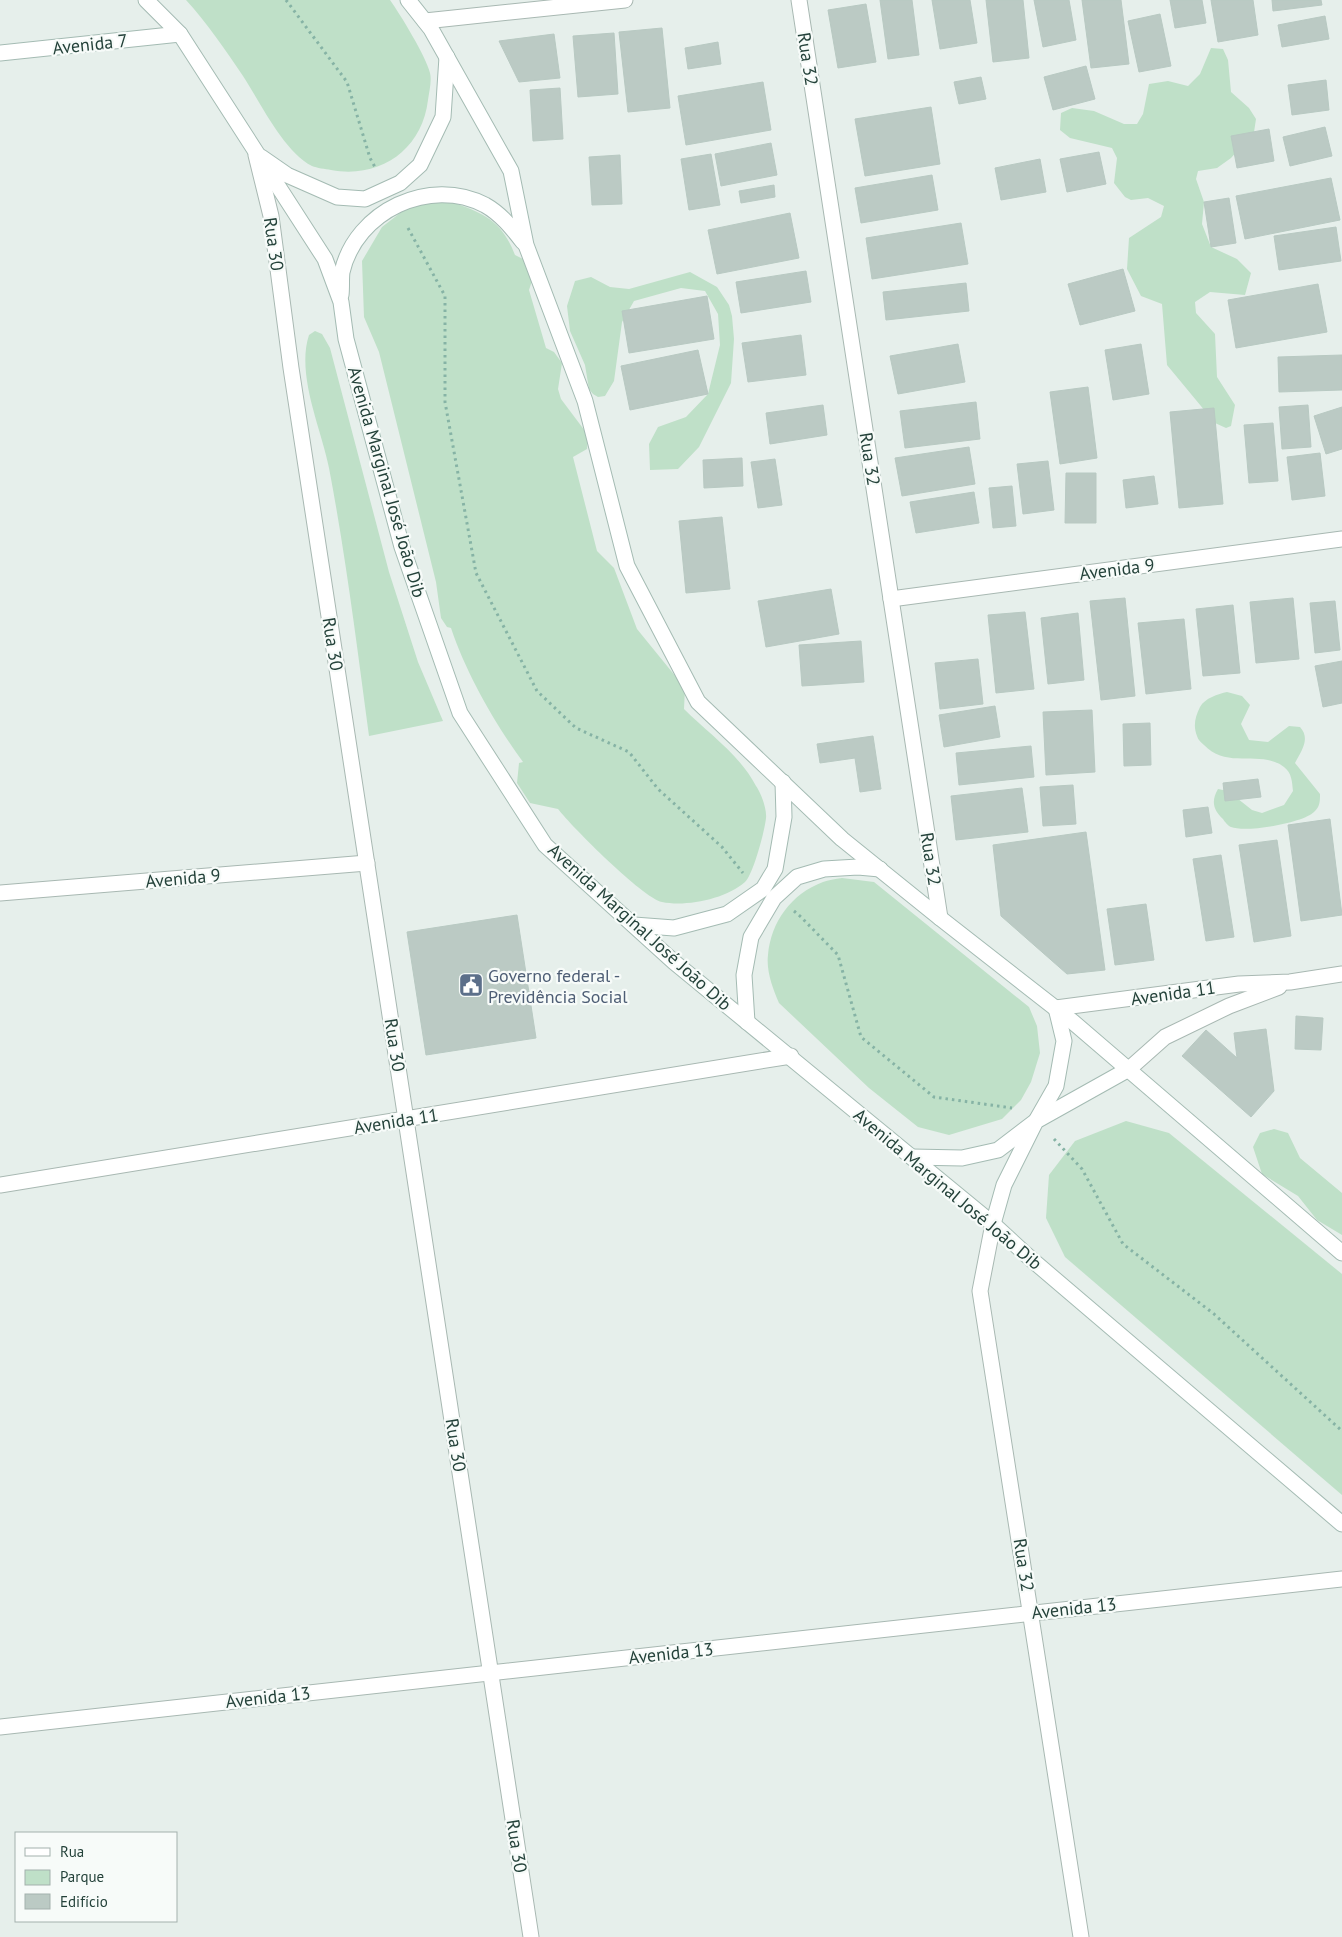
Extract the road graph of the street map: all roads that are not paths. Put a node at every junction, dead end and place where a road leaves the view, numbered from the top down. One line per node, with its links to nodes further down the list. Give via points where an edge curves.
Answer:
1 (408, 0): 5 (street)
2 (625, 0): 5 (street)
3 (799, 0): 13 (street, Rua 32)
4 (152, 3): 6 (street, Avenida Marginal José João Dib)
5 (425, 21): 8 (street)
6 (180, 34): 7 (street, Avenida 7); 9 (street, Avenida Marginal José João Dib)
7 (0, 53)
8 (447, 57): 9 (street, via 443,117 420,165 400,183 365,199 336,197 287,175); 10 (street, via 511,171)
9 (256, 153): 11 (street, Avenida Marginal José João Dib, via 325,260); 15 (street, Rua 30, via 270,216)
10 (526, 245): 11 (street, via 508,222 484,205 457,196 428,195 400,202 374,219 354,243 342,272); 14 (street, via 585,401 627,566 698,702)
11 (341, 302): 19 (street, Avenida Marginal José João Dib, via 346,339 402,547 460,713 545,844)
12 (1342, 539): 13 (street, Avenida 9)
13 (891, 599): 18 (street, Rua 32)
14 (783, 782): 16 (street, via 842,839); 19 (street, via 784,817 775,869 763,890 727,914 674,928)
15 (367, 863): 17 (street, Avenida 9); 26 (street, Rua 30)
16 (880, 869): 18 (street); 23 (street, via 824,869 797,877 774,898 751,937 744,975)
17 (0, 893)
18 (940, 918): 22 (street)
19 (634, 925): 23 (street, Avenida Marginal José João Dib)
20 (1342, 974): 21 (street, Avenida 11)
21 (1290, 982): 22 (street, Avenida 11, via 1239,984); 25 (street, Avenida 11, via 1164,1036)
22 (1056, 1008): 25 (street); 27 (street, Rua 32, via 1064,1040 1056,1086)
23 (747, 1022): 24 (street, Avenida Marginal José João Dib)
24 (791, 1056): 26 (street, Avenida 11); 28 (street, Avenida Marginal José João Dib)
25 (1129, 1069): 27 (street, Avenida 11); 31 (street)
26 (406, 1120): 29 (street, Avenida 11); 35 (street, Rua 30)
27 (1036, 1121): 28 (street, via 998,1150 962,1158); 30 (street, Rua 32, via 1004,1185)
28 (912, 1157): 30 (street, Avenida Marginal José João Dib)
29 (0, 1185)
30 (993, 1224): 32 (street, Avenida Marginal José João Dib); 34 (street, Rua 32, via 980,1291)
31 (1342, 1253)
32 (1342, 1524)
33 (1342, 1579): 34 (street, Avenida 13)
34 (1031, 1613): 35 (street, Avenida 13); 38 (street, Rua 32)
35 (490, 1673): 36 (street, Avenida 13); 37 (street, Rua 30)
36 (0, 1727)
37 (531, 1937)
38 (1081, 1937)

